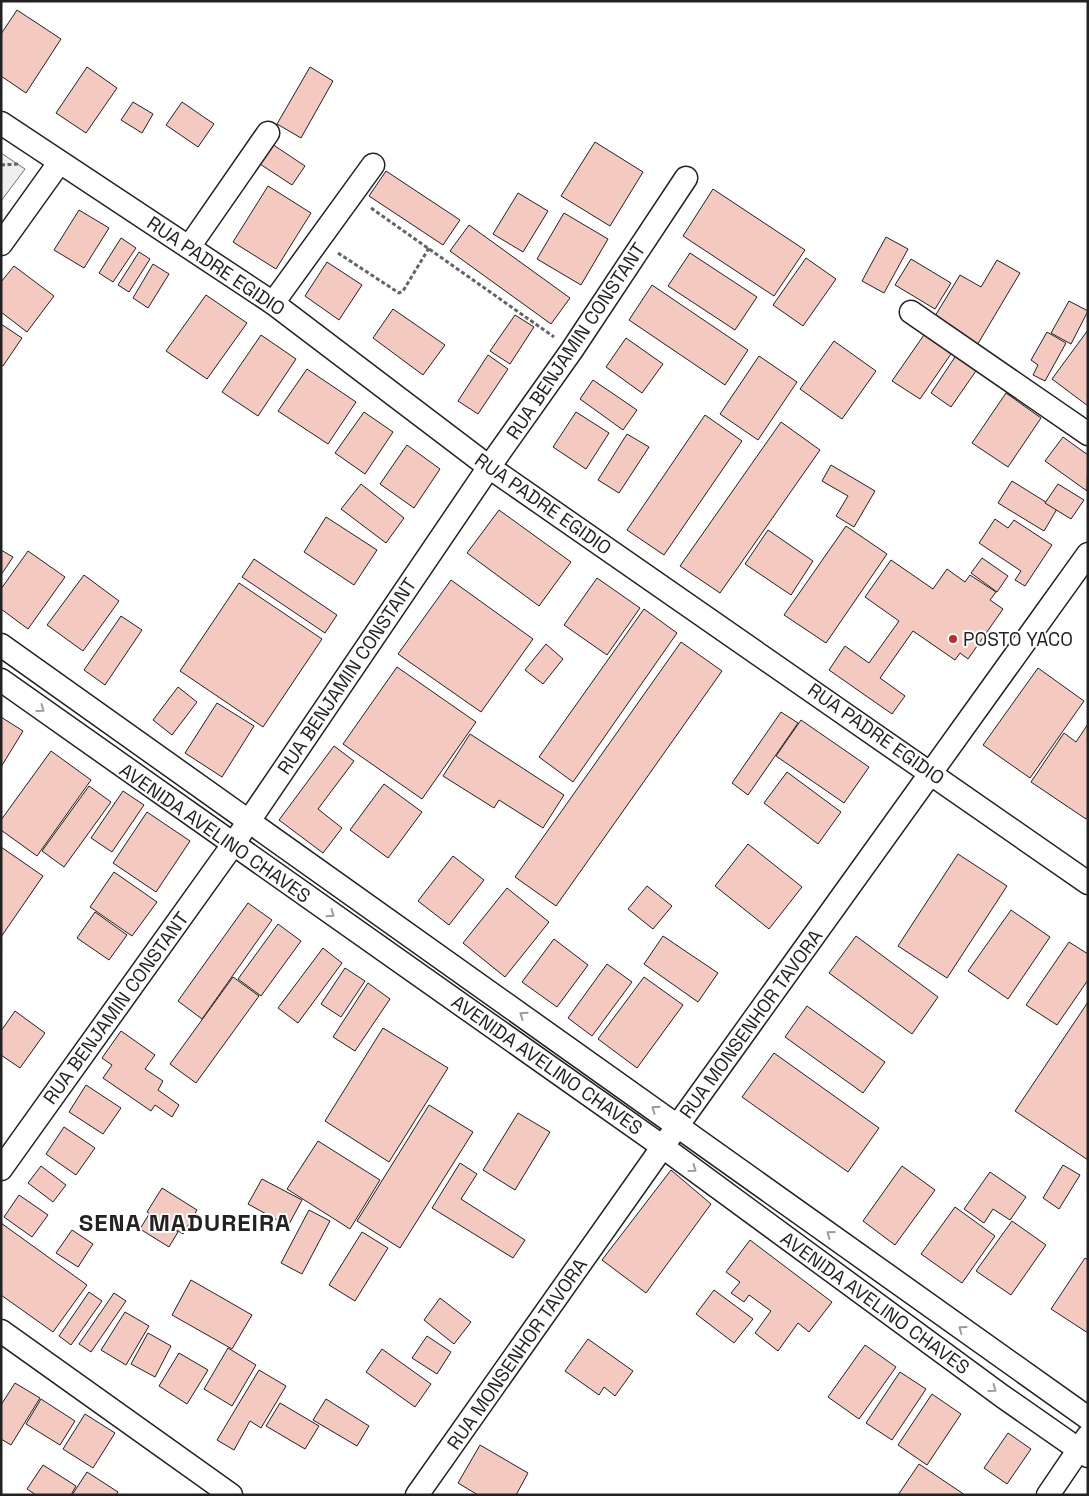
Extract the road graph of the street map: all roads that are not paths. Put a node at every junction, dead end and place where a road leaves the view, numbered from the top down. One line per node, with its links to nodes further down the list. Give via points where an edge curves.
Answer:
1 (1, 123): 3 (street, RUA PADRE EGIDIO)
2 (268, 133): 7 (street)
3 (59, 162): 6 (street); 7 (street, RUA PADRE EGIDIO)
4 (373, 165): 8 (street)
5 (686, 178): 11 (street, RUA BENJAMIN CONSTANT, via 572,350)
6 (1, 244)
7 (189, 247): 8 (street, RUA PADRE EGIDIO)
8 (273, 303): 11 (street, RUA PADRE EGIDIO)
9 (911, 312): 10 (street)
10 (1088, 434)
11 (489, 467): 15 (street, RUA PADRE EGIDIO); 16 (street, RUA BENJAMIN CONSTANT)
12 (1088, 554): 15 (street, RUA MONSENHOR TAVORA)
13 (1, 645): 16 (street, AVENIDA AVELINO CHAVES)
14 (1, 680): 17 (street, AVENIDA AVELINO CHAVES, one-way to 17)
15 (932, 773): 18 (street, RUA PADRE EGIDIO); 19 (street, RUA MONSENHOR TAVORA)
16 (249, 821): 17 (street, RUA BENJAMIN CONSTANT); 19 (street, AVENIDA AVELINO CHAVES, one-way to 16)
17 (232, 846): 20 (street, AVENIDA AVELINO CHAVES, one-way to 20); 21 (street, RUA BENJAMIN CONSTANT)
18 (1088, 882)
19 (678, 1125): 20 (street, RUA MONSENHOR TAVORA); 23 (street, AVENIDA AVELINO CHAVES, one-way to 19)
20 (663, 1147): 24 (street, AVENIDA AVELINO CHAVES, one-way to 24); 26 (street, RUA MONSENHOR TAVORA)
21 (1, 1169)
22 (1, 1331): 25 (street)
23 (1088, 1418)
24 (1085, 1447): 27 (street)
25 (232, 1495)
26 (417, 1495)
27 (1048, 1495)

